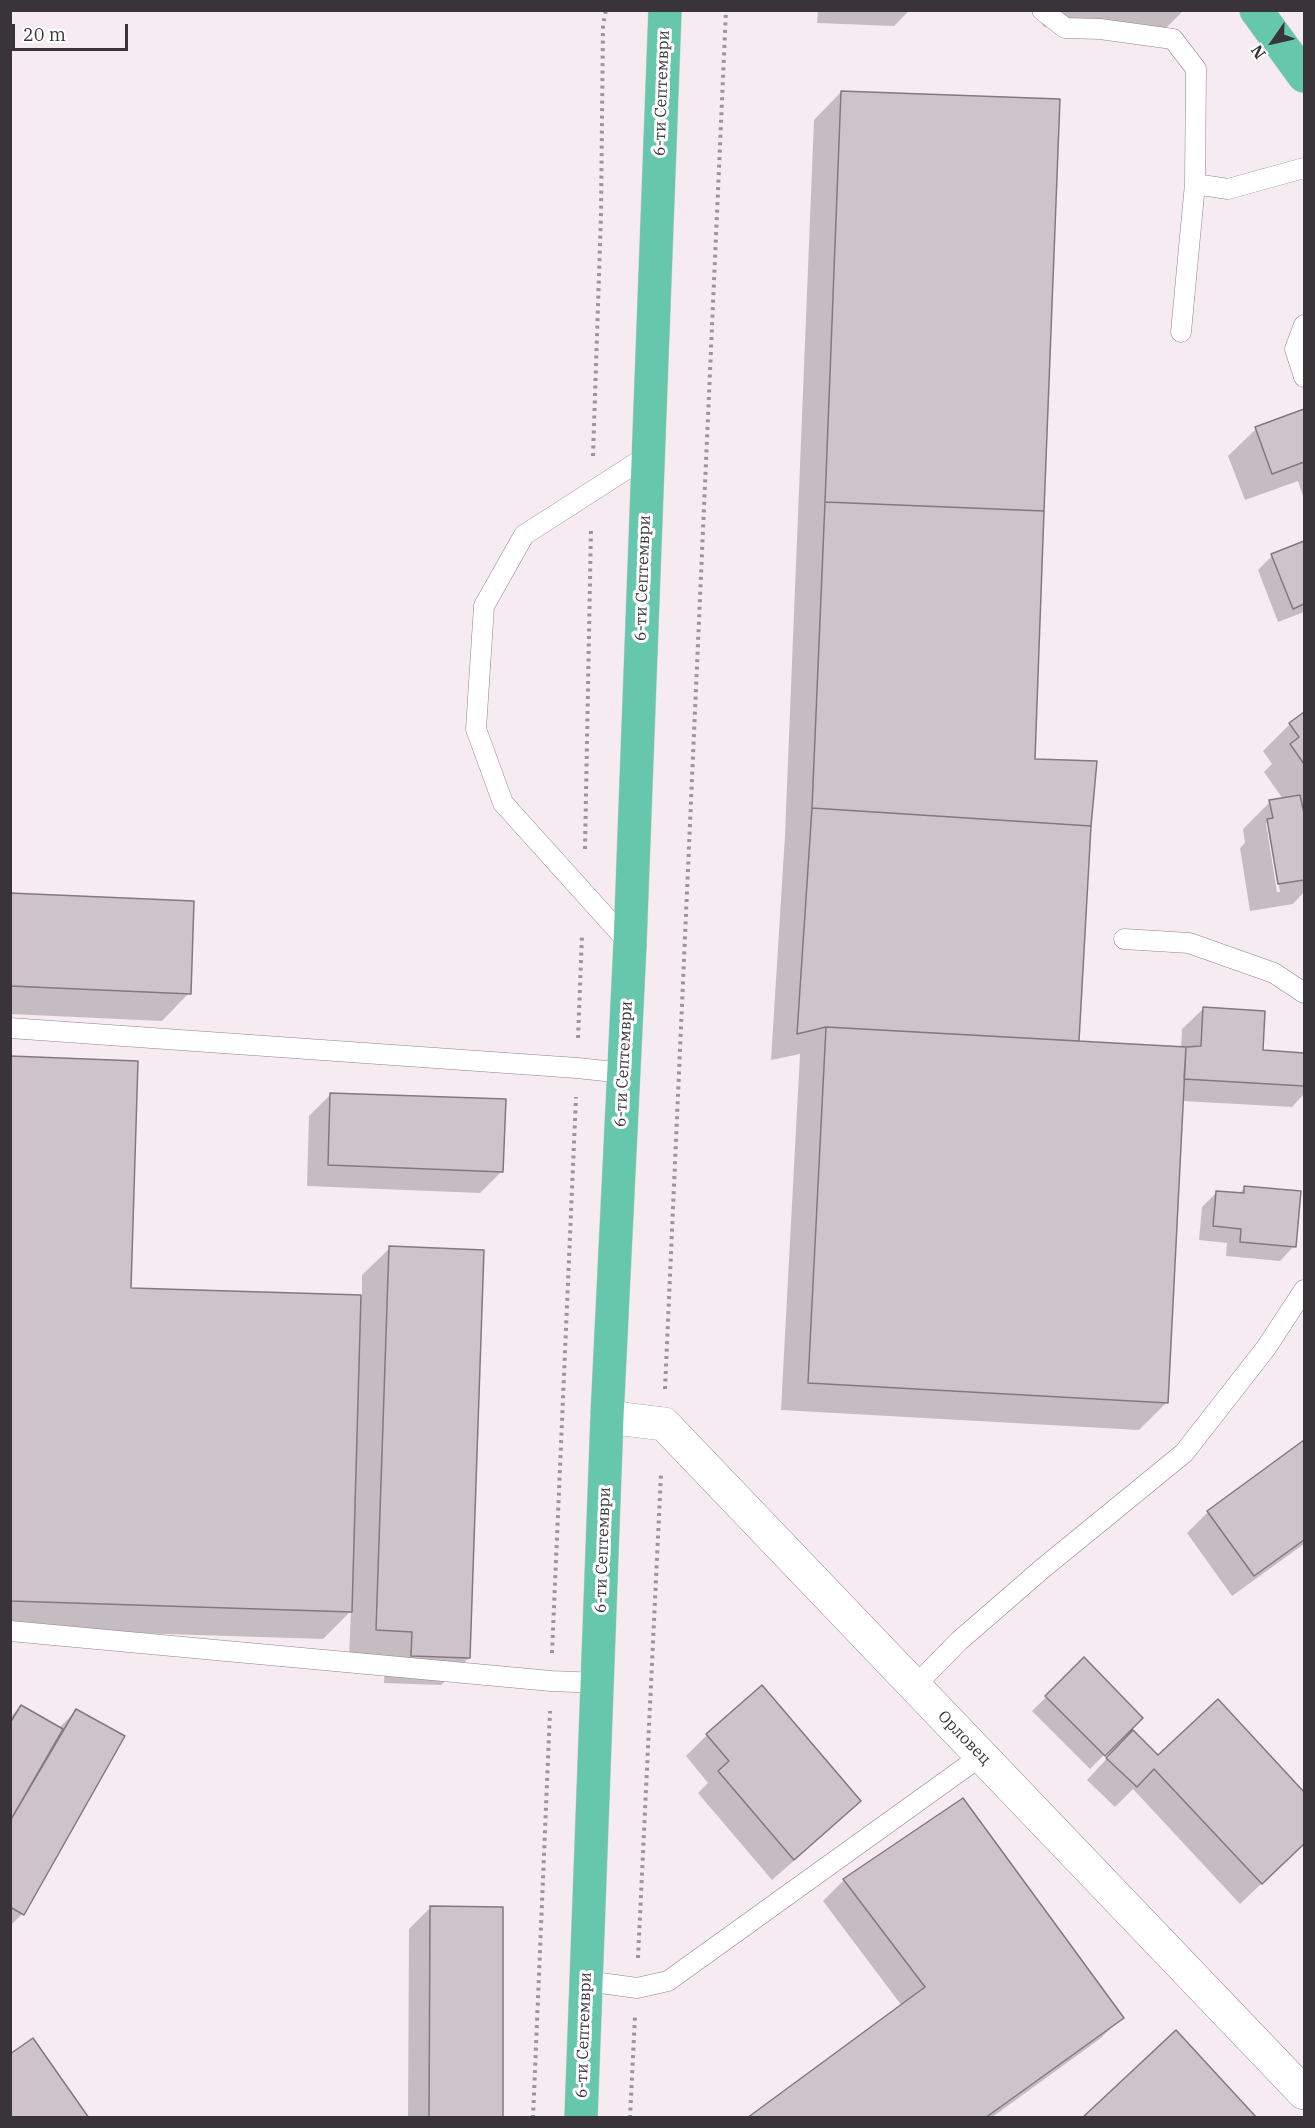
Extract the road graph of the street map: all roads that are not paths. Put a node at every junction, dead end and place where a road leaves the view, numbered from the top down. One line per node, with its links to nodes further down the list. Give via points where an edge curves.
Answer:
1 (665, 10): 10 (main road, 6-ти Септември)
2 (1042, 10): 6 (lane, via 1065,28 1173,39 1196,69)
3 (1256, 10): 4 (main road)
4 (1305, 76)
5 (1305, 168): 6 (lane, via 1228,189)
6 (1195, 184): 8 (lane)
7 (1305, 325): 9 (lane, via 1295,349)
8 (1181, 332)
9 (1305, 377)
10 (647, 456): 12 (main road, 6-ти Септември); 12 (lane, via 524,535 484,606 476,729 504,803)
11 (1124, 939): 13 (lane, via 1190,943 1274,973)
12 (630, 944): 15 (main road, 6-ти Септември)
13 (1305, 993)
14 (10, 1028): 15 (lane)
15 (624, 1073): 17 (main road, 6-ти Септември)
16 (1305, 1290): 20 (lane, via 1266,1348 1184,1453 1042,1569 959,1641)
17 (607, 1417): 19 (main road, 6-ти Септември); 20 (street, Орловец, via 664,1424)
18 (10, 1631): 19 (lane)
19 (598, 1683): 22 (main road, 6-ти Септември)
20 (915, 1686): 21 (street, Орловец)
21 (981, 1756): 22 (lane, via 668,1981 637,1988); 23 (street, Орловец)
22 (586, 1981): 24 (main road, 6-ти Септември)
23 (1305, 2093)
24 (581, 2118)

